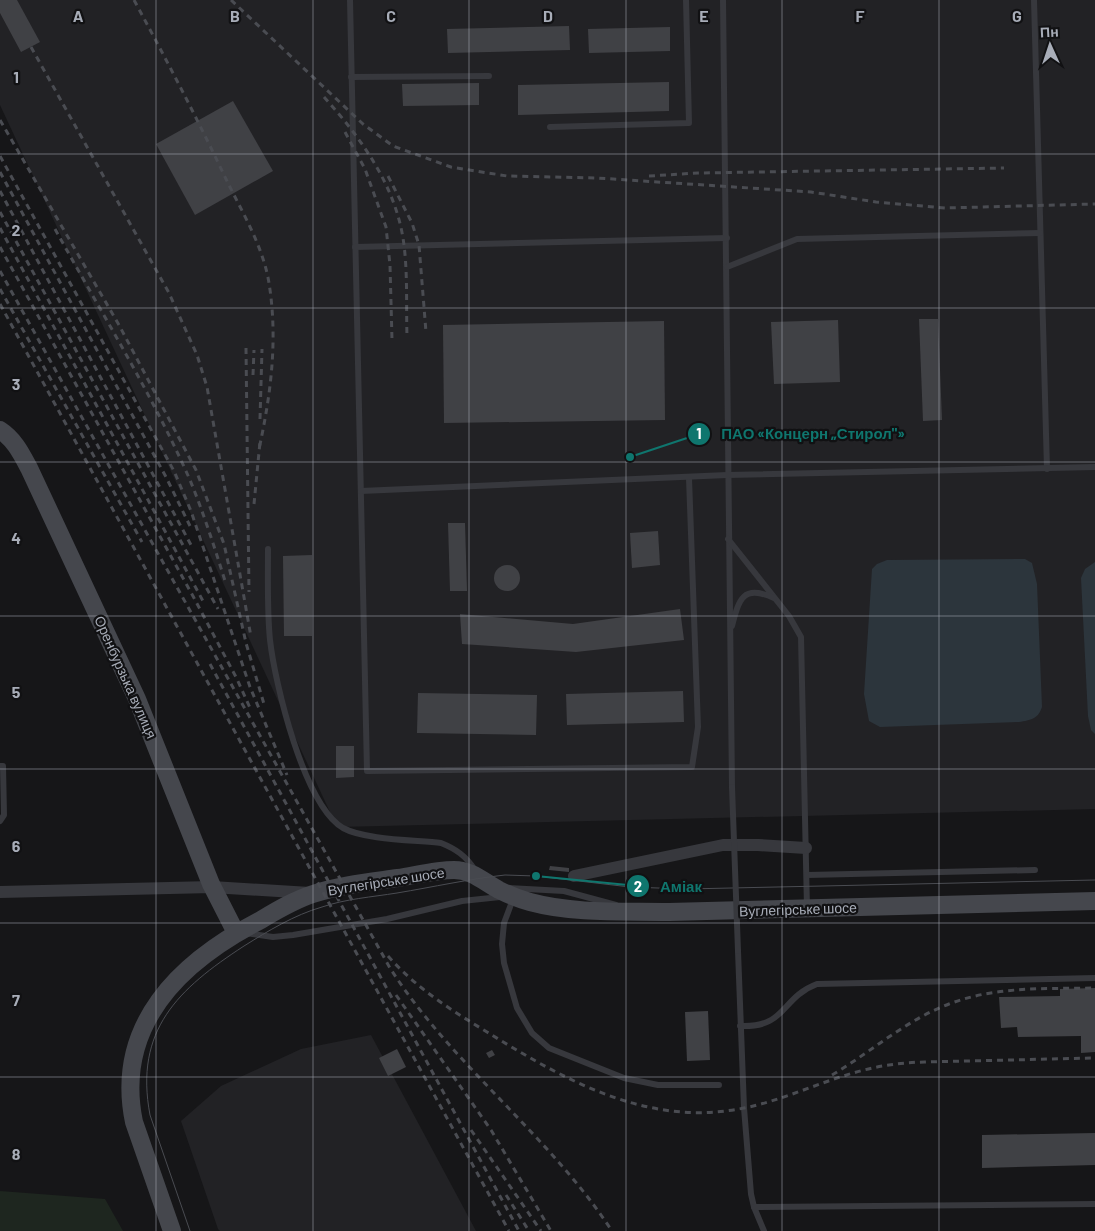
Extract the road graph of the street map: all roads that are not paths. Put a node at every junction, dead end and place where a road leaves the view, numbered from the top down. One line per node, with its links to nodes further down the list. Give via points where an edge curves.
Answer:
1 (350, 0): 6 (lane)
2 (686, 0): 7 (lane, via 689,123)
3 (723, 0): 9 (lane)
4 (1034, 0): 8 (lane)
5 (488, 76): 6 (lane)
6 (351, 78): 10 (lane)
7 (550, 127)
8 (1040, 233): 11 (lane, via 797,239); 14 (lane)
9 (726, 238): 10 (lane); 11 (lane)
10 (355, 247): 17 (lane)
11 (727, 267): 15 (lane)
12 (0, 430): 29 (street, Оренбурзька вулиця, via 8,435 29,468 137,699)
13 (1095, 468): 14 (lane)
14 (1047, 469): 15 (lane)
15 (727, 476): 16 (lane); 18 (lane)
16 (689, 478): 17 (lane); 17 (lane, via 698,727 692,768 367,771)
17 (361, 491)
18 (728, 539): 20 (lane); 21 (lane)
19 (268, 549): 28 (lane, via 270,640 277,677 295,745 312,787 330,816 353,832 440,843 453,848 469,860)
20 (775, 598): 21 (lane, via 761,592 745,595 738,605); 24 (lane, via 797,628 803,647)
21 (730, 633): 37 (lane, bridge)
22 (0, 766): 23 (lane, via 3,766 4,815)
23 (0, 822)
24 (806, 848): 26 (lane); 27 (street, via 723,845)
25 (1035, 870): 26 (lane)
26 (807, 875): 34 (lane)
27 (574, 876)
28 (480, 878): 31 (street, Вуглегірське шосе); 32 (street, Вуглегірське шосе, via 464,872 447,871 362,883)
29 (212, 887): 30 (street); 32 (street); 35 (street, Оренбурзька вулиця)
30 (0, 892)
31 (506, 893): 34 (street, Вуглегірське шосе, via 533,903 634,912); 35 (lane, via 387,920 292,935 260,936); 38 (lane, via 502,944 504,963 517,1008 532,1033 549,1048 624,1078 658,1085)
32 (314, 894): 35 (street, Вуглегірське шосе)
33 (1095, 901): 34 (street, Вуглегірське шосе)
34 (807, 908)
35 (237, 932): 41 (street, Вуглегірське шосе, via 171,984 148,1016 135,1052 130,1090 133,1114)
36 (1095, 978): 37 (lane, via 817,984 800,991 766,1024)
37 (740, 1026): 40 (lane)
38 (719, 1085)
39 (1095, 1204): 40 (lane)
40 (754, 1207): 42 (lane)
41 (172, 1231)
42 (764, 1231)

